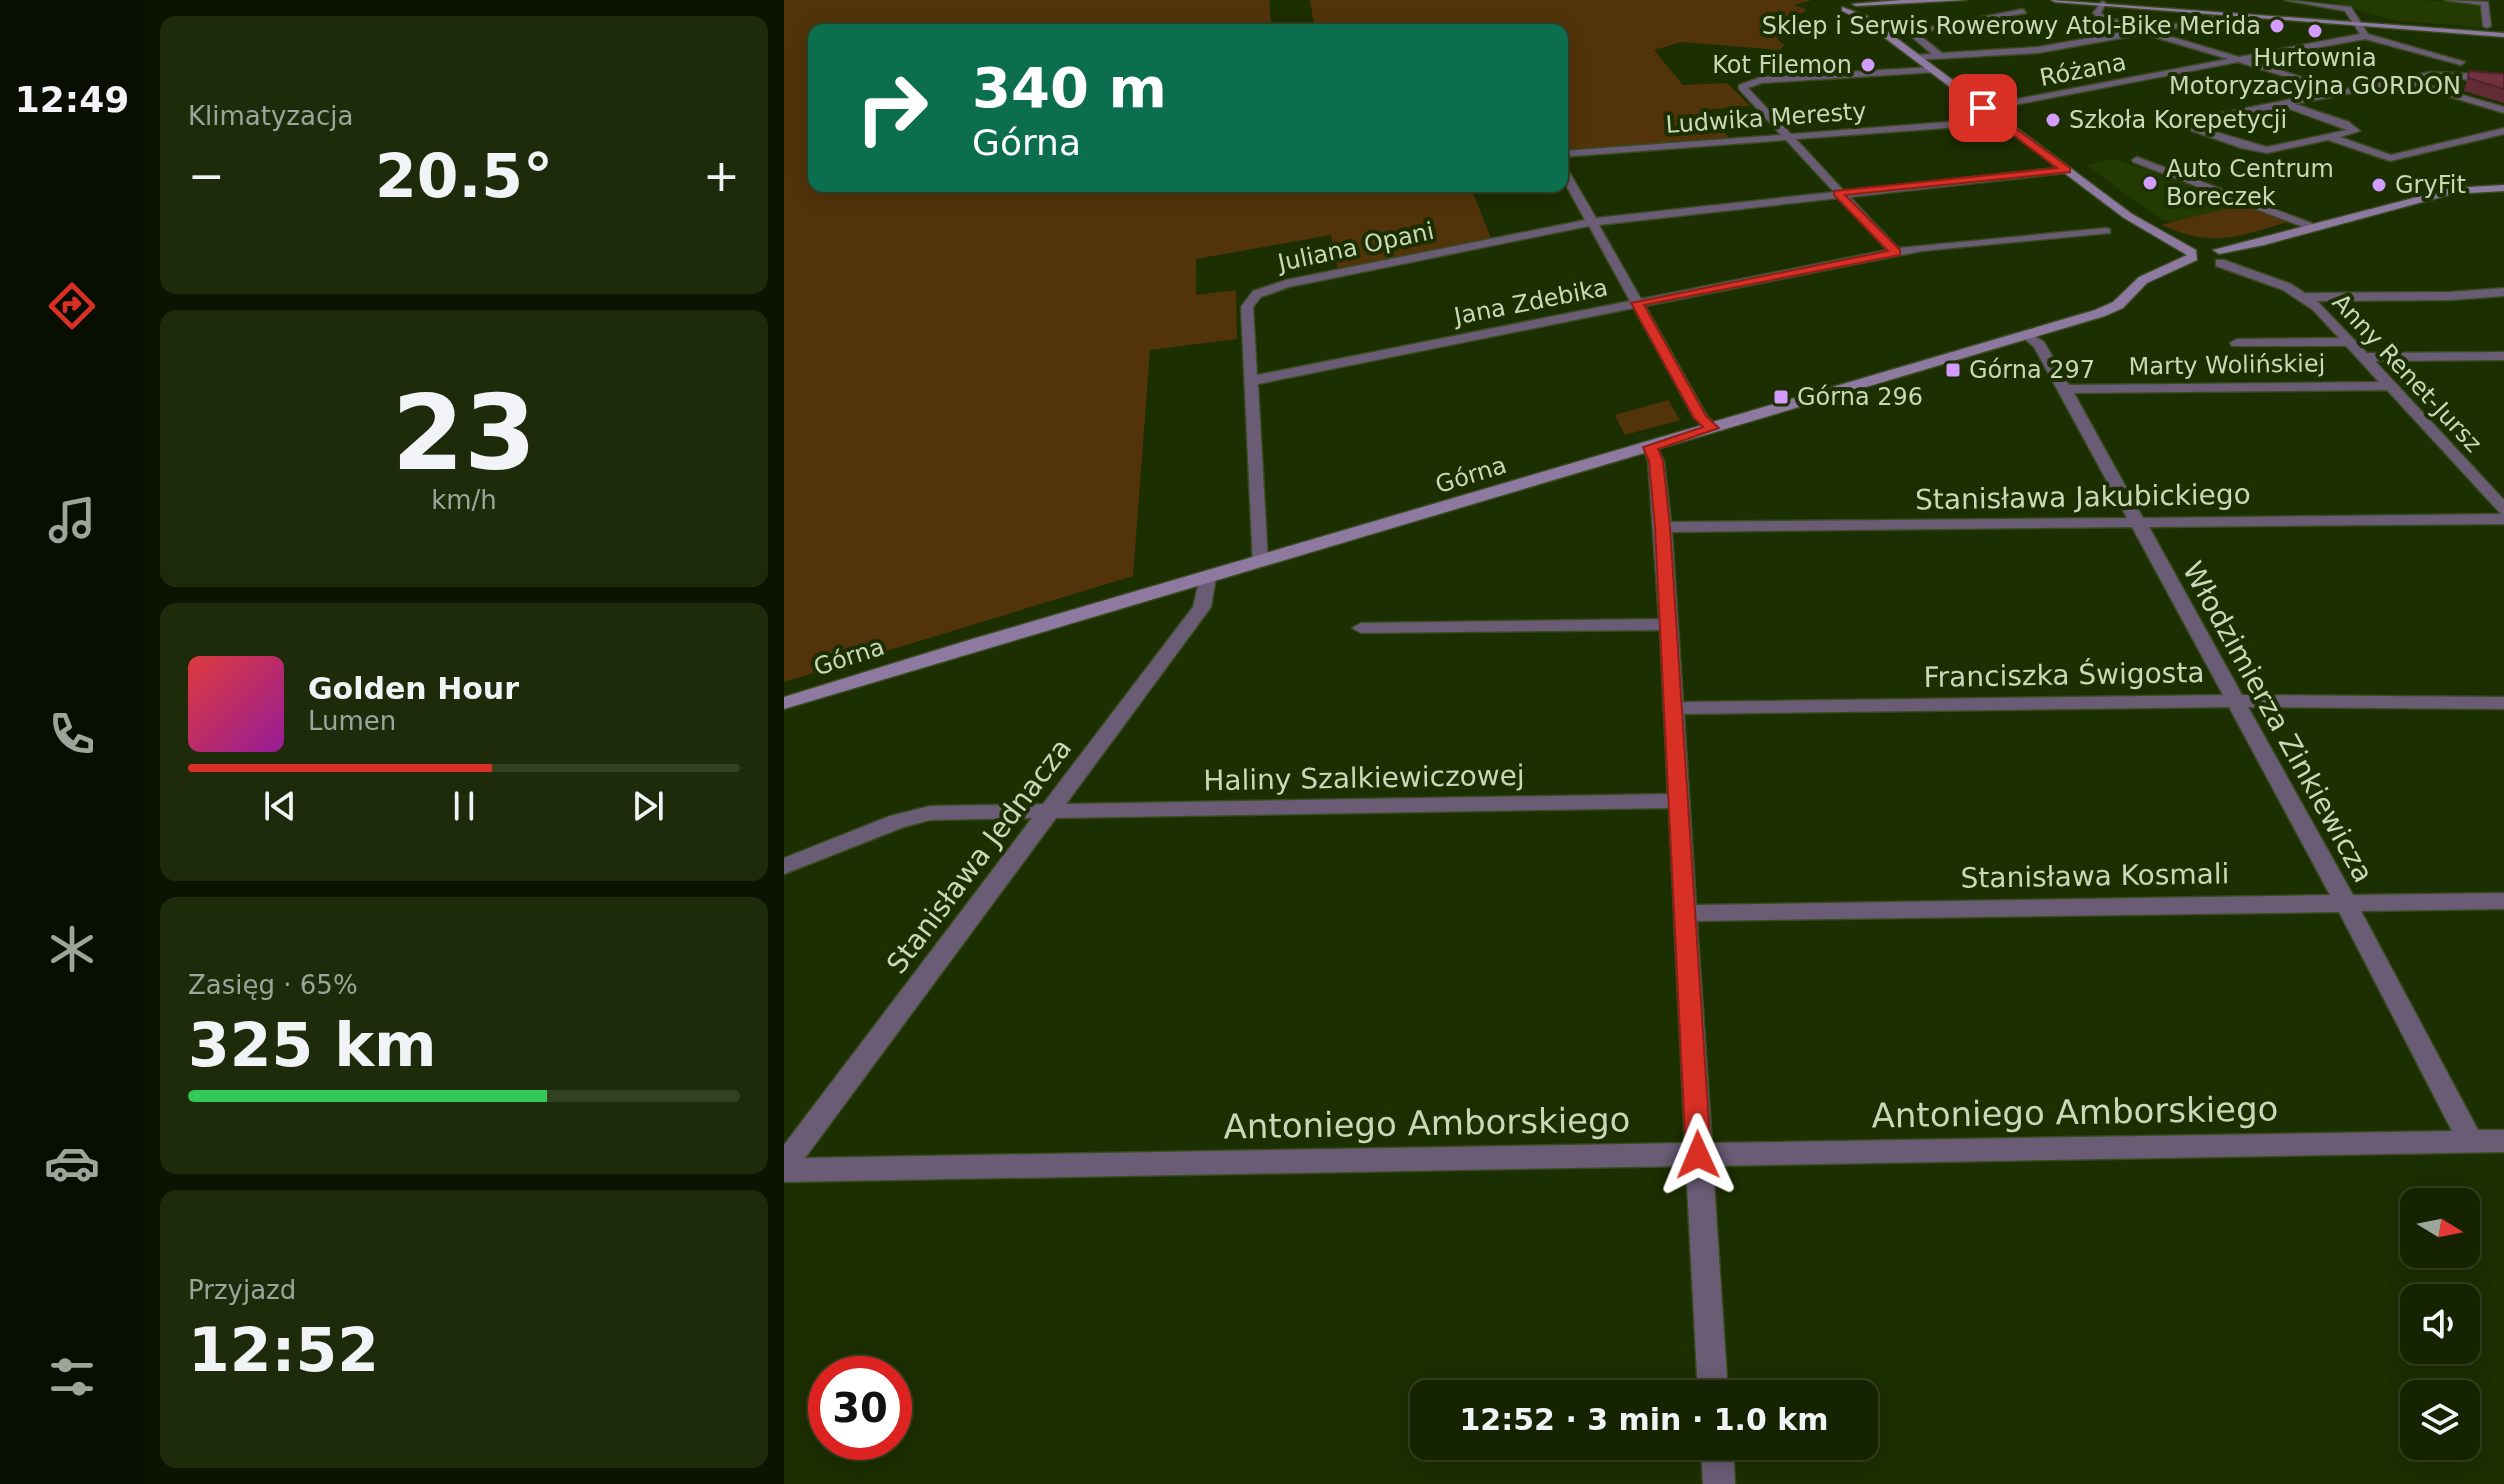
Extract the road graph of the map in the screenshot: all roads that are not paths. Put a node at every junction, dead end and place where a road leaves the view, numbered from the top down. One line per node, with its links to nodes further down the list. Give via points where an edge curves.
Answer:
1 (1962, 0): 7 (street)
2 (2055, 0): 6 (street)
3 (2289, 0): 10 (street, via 2344,7)
4 (2449, 0): 5 (street)
5 (2477, 1): 11 (street, via 2485,4)
6 (2102, 3): 10 (street); 12 (street, via 2098,15)
7 (1850, 6): 16 (street)
8 (2023, 11): 15 (street, via 1910,32)
9 (2224, 17): 12 (street)
10 (2360, 23): 13 (street); 14 (street)
11 (2487, 26)
12 (2142, 32): 15 (street, via 2038,50); 17 (street)
13 (2504, 34)
14 (2365, 36): 17 (street, Różana); 18 (street)
15 (1940, 56): 16 (street)
16 (1916, 57): 19 (street)
17 (2239, 60): 22 (street); 24 (street, Różana)
18 (2461, 62)
19 (1933, 70): 24 (street); 28 (street, via 1746,84 1742,90)
20 (2504, 78): 21 (street, via 2439,74)
21 (2400, 82): 22 (street); 25 (street)
22 (2340, 91): 23 (street)
23 (2282, 103): 29 (street, via 2355,129); 29 (street, via 2181,124 2267,150)
24 (1983, 108): 32 (street)
25 (2504, 110)
26 (1973, 123): 28 (street, Ludwika Meresty)
27 (2504, 131): 29 (street, via 2390,158)
28 (1786, 136): 30 (street, Ludwika Meresty); 35 (street)
29 (2332, 138)
30 (1568, 154)
31 (2137, 160): 37 (street)
32 (2066, 170): 35 (street, Juliana Opani); 39 (street)
33 (1568, 179): 36 (street)
34 (2504, 188): 37 (street, Górna, via 2452,191)
35 (1838, 193): 36 (street, Juliana Opani); 40 (street)
36 (1592, 222): 46 (street); 52 (street, Juliana Opani, via 1257,294 1247,307)
37 (2315, 228): 42 (street, Górna)
38 (2106, 231): 40 (street, Jana Zdebika)
39 (2153, 231): 41 (street); 42 (street)
40 (1896, 253): 46 (street, Jana Zdebika)
41 (2193, 255): 42 (street); 43 (street, Górna)
42 (2219, 257): 43 (street, Górna); 45 (street, Anny Renet-Jursz)
43 (2160, 271): 47 (street, Górna, via 2118,305)
44 (2504, 292): 45 (street)
45 (2305, 297): 48 (street, Anny Renet-Jursz)
46 (1637, 303): 52 (street, Jana Zdebika); 55 (street, via 1701,418)
47 (2027, 335): 54 (street, Włodzimierza Zinkiewicza, via 2039,345); 55 (street, Górna)
48 (2350, 342): 49 (street); 51 (street, Anny Renet-Jursz)
49 (2237, 343)
50 (2504, 356): 51 (street)
51 (2364, 357): 53 (street, Anny Renet-Jursz)
52 (1250, 381): 61 (street, Juliana Opani)
53 (2390, 386): 54 (street, Marty Wolińskiej); 57 (street, Anny Renet-Jursz)
54 (2065, 389): 59 (street, Włodzimierza Zinkiewicza)
55 (1712, 428): 56 (street, Górna)
56 (1650, 447): 60 (street); 61 (street, Górna)
57 (2504, 510)
58 (2504, 519): 59 (street, Stanisława Jakubickiego)
59 (2138, 523): 60 (street, Stanisława Jakubickiego); 65 (street, Włodzimierza Zinkiewicza)
60 (1663, 527): 63 (street)
61 (1259, 562): 62 (street, Górna)
62 (1207, 577): 66 (street, Górna); 70 (street, Stanisława Jednacza, via 1202,607)
63 (1667, 624): 64 (street); 68 (street)
64 (1361, 628)
65 (2235, 701): 67 (street, Franciszka Świgosta); 68 (street, Franciszka Świgosta); 73 (street, Włodzimierza Zinkiewicza)
66 (784, 703)
67 (2504, 703)
68 (1673, 708): 69 (street)
69 (1679, 801): 70 (street, Haliny Szalkiewiczowej); 74 (street)
70 (1050, 811): 71 (street, Haliny Szalkiewiczowej, via 921,815); 78 (street, Stanisława Jednacza)
71 (784, 866)
72 (2504, 901): 73 (street, Stanisława Kosmali)
73 (2345, 902): 74 (street, Stanisława Kosmali); 76 (street, Włodzimierza Zinkiewicza)
74 (1687, 913): 77 (street)
75 (2504, 1141): 76 (street, Antoniego Amborskiego)
76 (2471, 1142): 77 (street, Antoniego Amborskiego)
77 (1698, 1155): 78 (street, Antoniego Amborskiego); 79 (street)
78 (784, 1168)
79 (1712, 1380)
80 (1718, 1460): 81 (street)
81 (1719, 1484)

